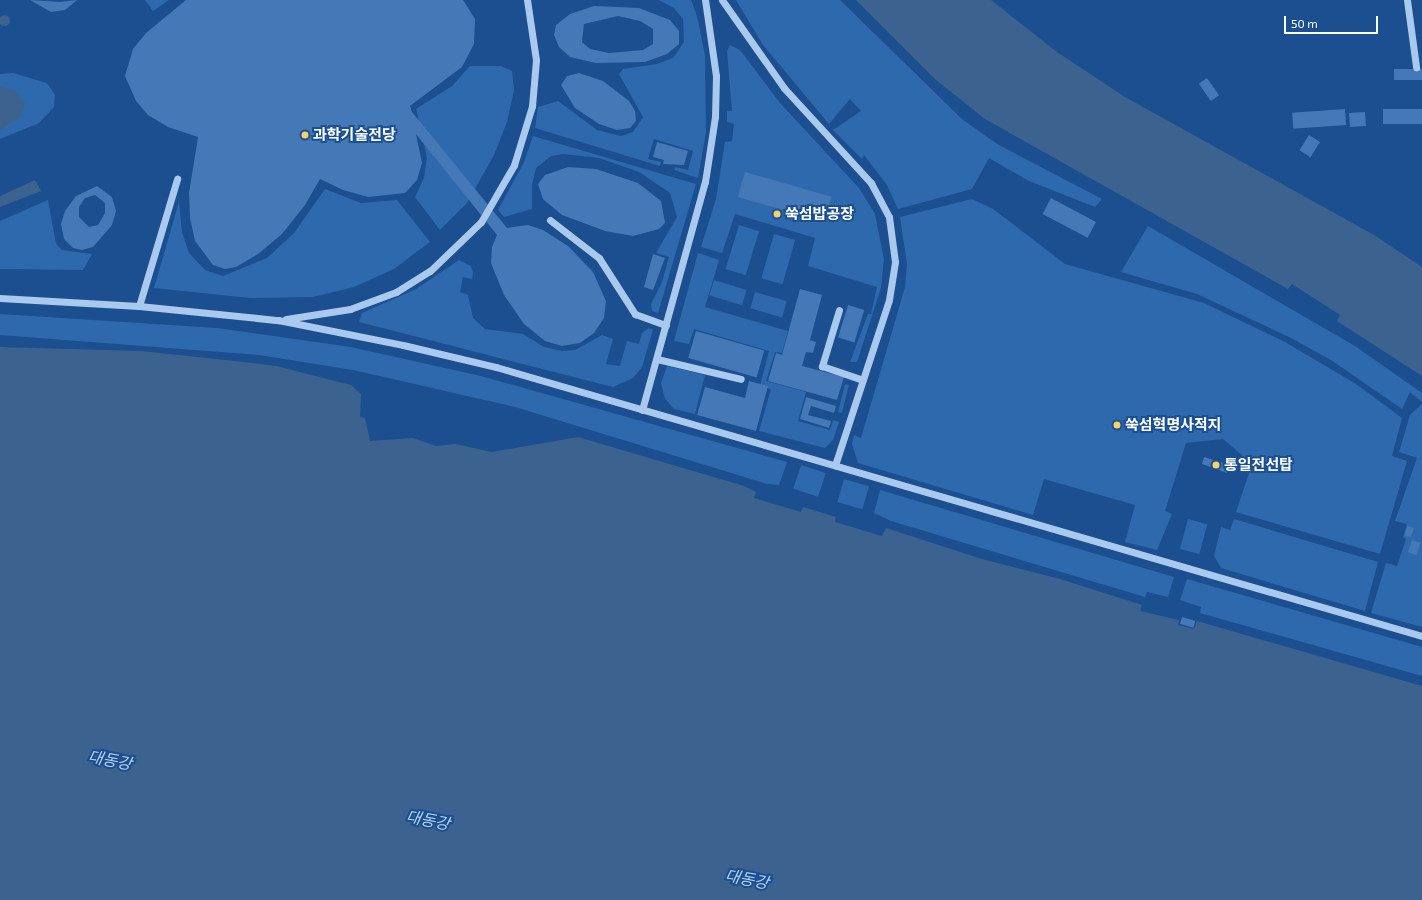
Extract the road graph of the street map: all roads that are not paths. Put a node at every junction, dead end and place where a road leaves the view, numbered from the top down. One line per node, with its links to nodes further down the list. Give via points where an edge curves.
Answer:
1 (527, 0): 11 (street, via 536,60 532,106 514,165 481,222 430,271 396,292 350,309)
2 (705, 0): 12 (street, via 716,76 715,117 705,182)
3 (722, 0): 15 (street, via 784,88 871,183 889,217 894,246 894,280)
4 (1407, 0): 5 (street)
5 (1416, 67)
6 (177, 179): 9 (street)
7 (550, 220): 12 (street, via 599,258 635,314)
8 (0, 298): 9 (street)
9 (139, 306): 11 (street)
10 (838, 310): 15 (street, via 822,366)
11 (278, 320): 16 (street, via 496,367)
12 (666, 324): 13 (street)
13 (657, 359): 14 (street); 16 (street)
14 (741, 379)
15 (863, 380): 17 (street)
16 (642, 410): 17 (street)
17 (835, 465): 18 (street)
18 (1422, 636)

